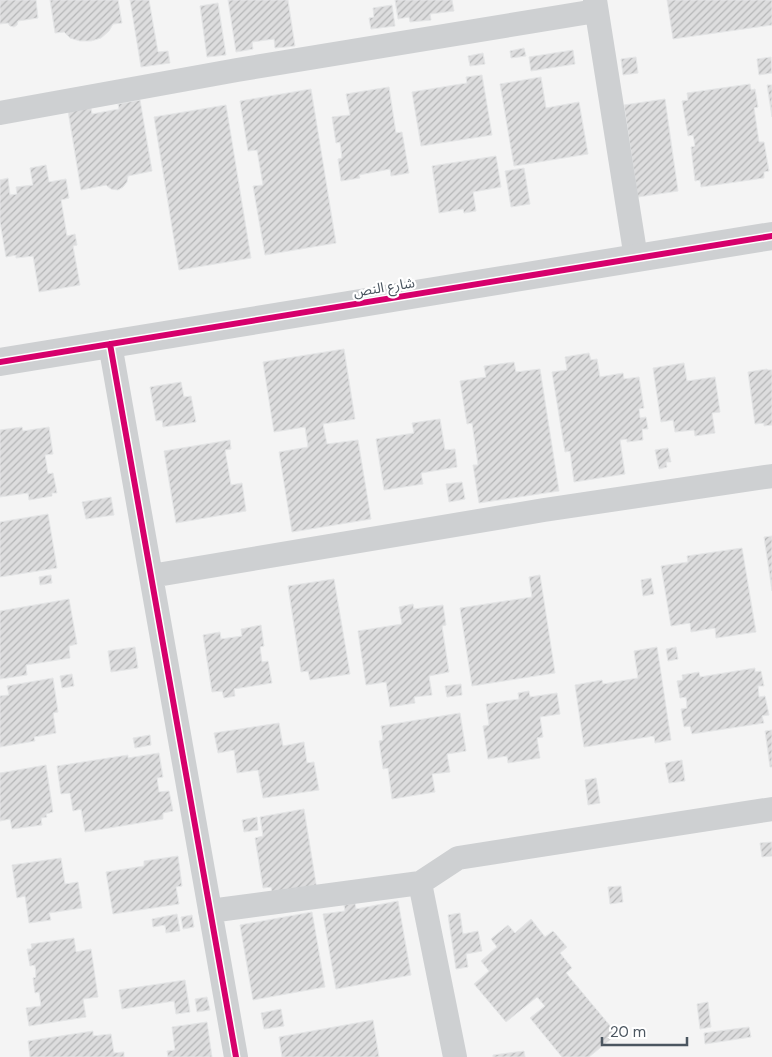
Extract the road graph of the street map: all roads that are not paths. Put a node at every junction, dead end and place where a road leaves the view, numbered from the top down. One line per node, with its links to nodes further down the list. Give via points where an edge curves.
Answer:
1 (595, 5): 2 (street); 4 (street)
2 (0, 113)
3 (772, 236): 4 (street, شارع النص)
4 (636, 258): 5 (street, شارع النص)
5 (110, 344): 6 (street, شارع النص); 8 (street)
6 (0, 362)
7 (772, 476): 8 (street, via 544,510)
8 (151, 576): 11 (street)
9 (772, 809): 10 (street, via 458,858)
10 (420, 883): 11 (street); 13 (street)
11 (210, 911): 12 (street)
12 (236, 1057)
13 (455, 1057)

